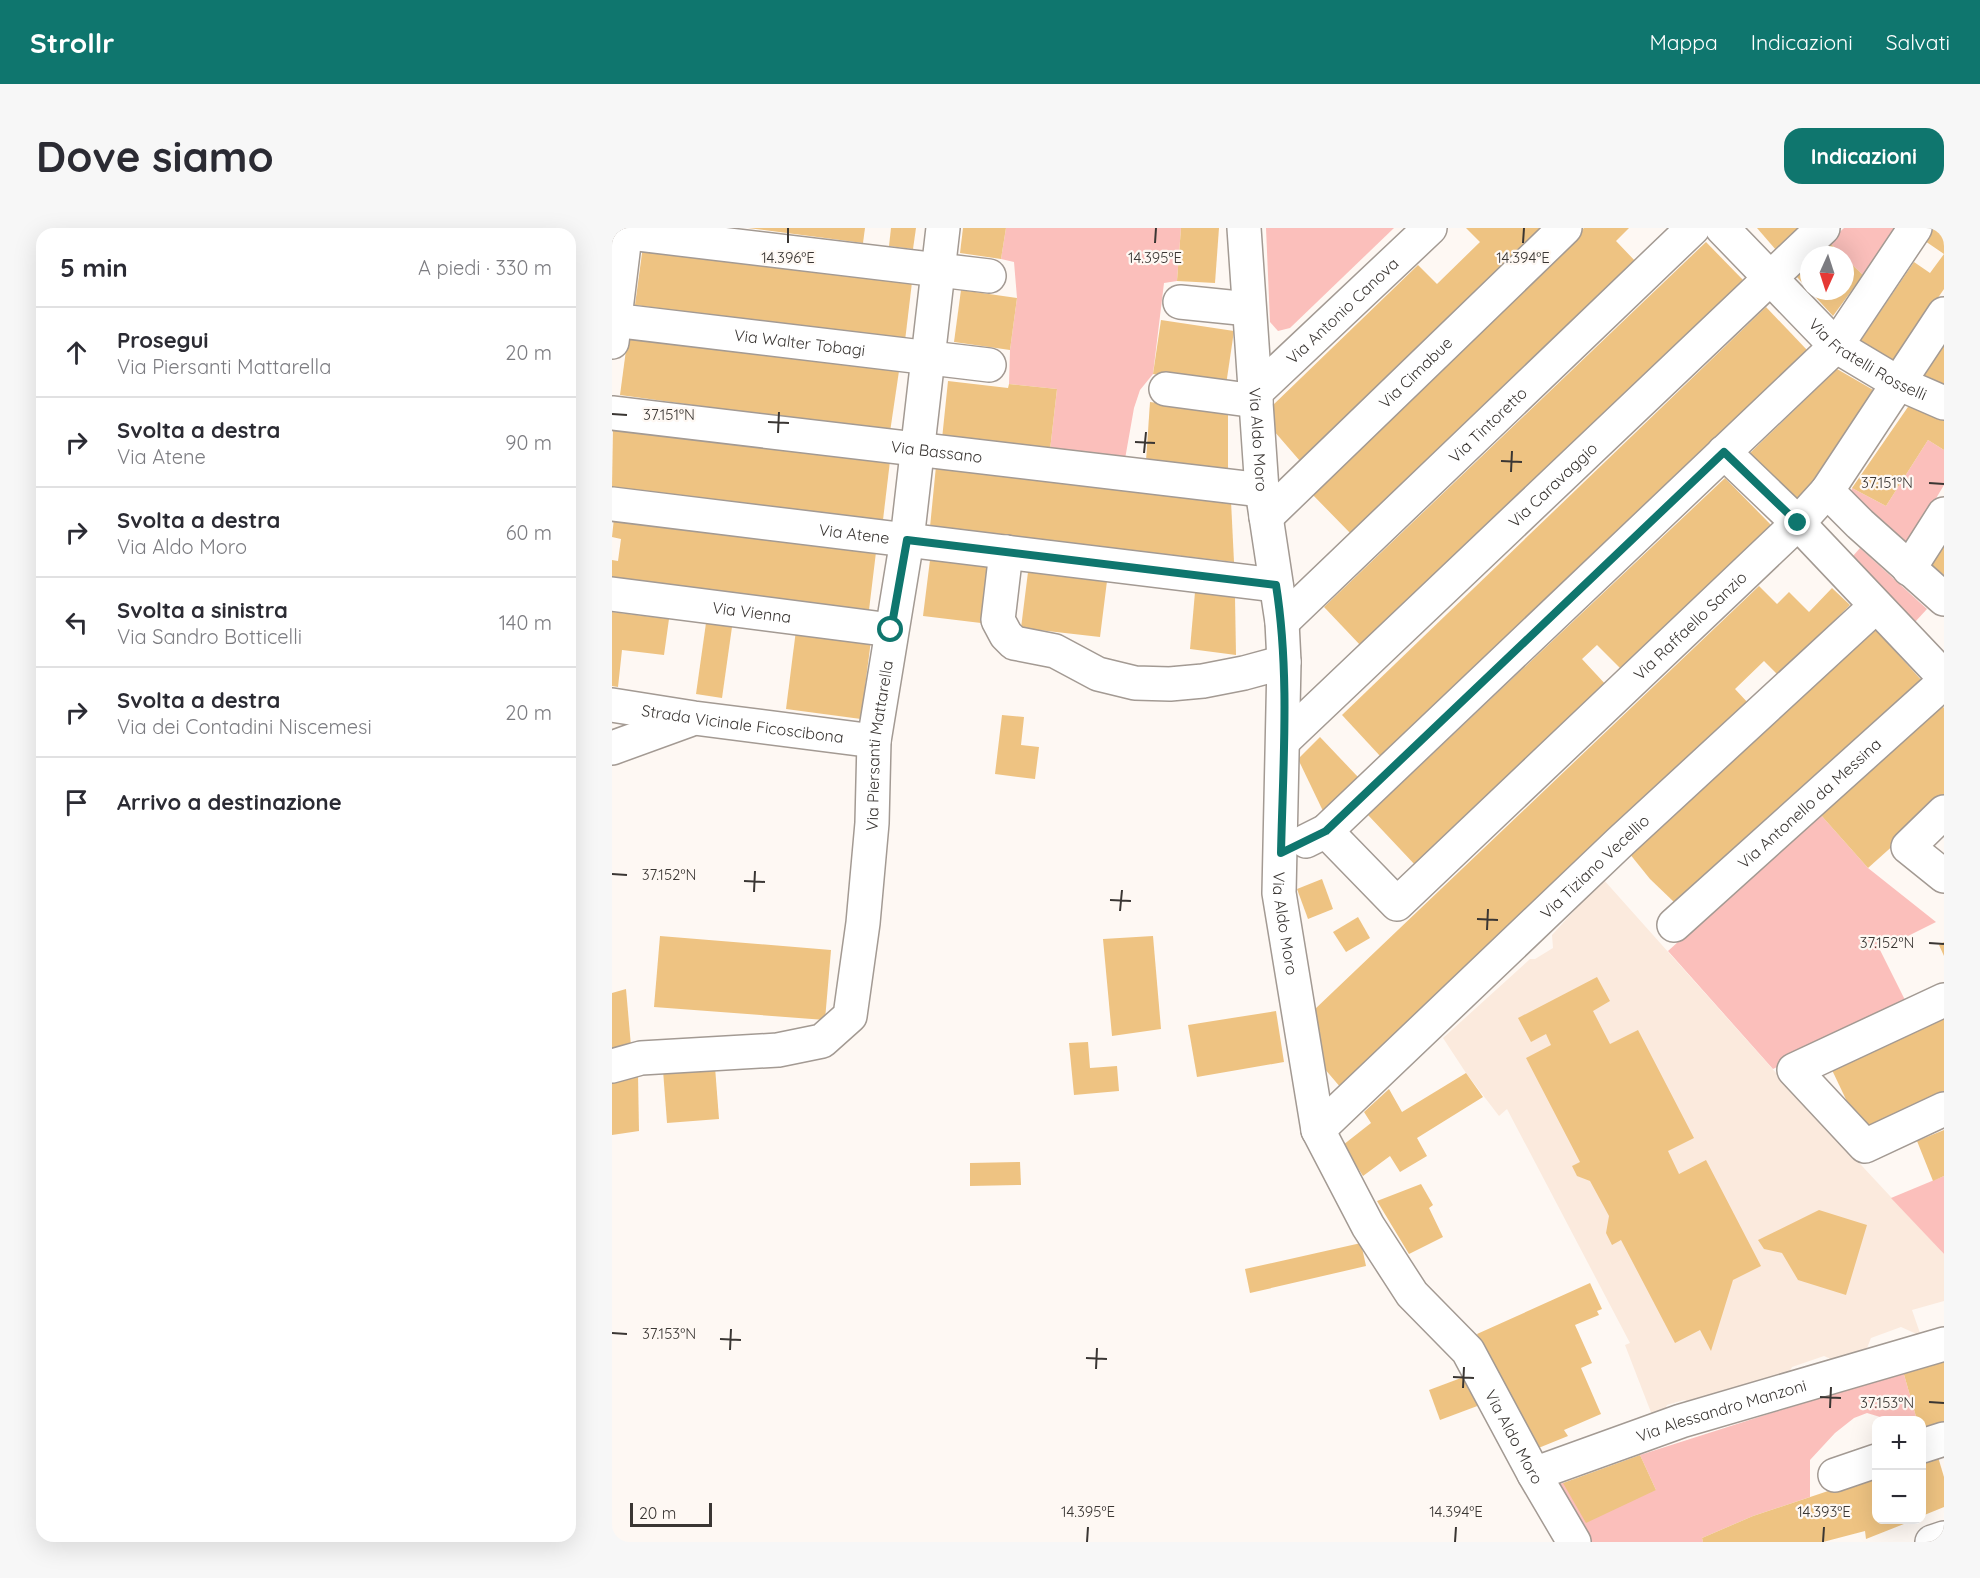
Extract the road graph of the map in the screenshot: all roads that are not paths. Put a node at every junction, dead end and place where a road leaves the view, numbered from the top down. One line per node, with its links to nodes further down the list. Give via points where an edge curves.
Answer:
1 (943, 228): 10 (street, Via Piersanti Mattarella)
2 (1244, 228): 14 (street, Via Aldo Moro)
3 (1430, 228): 22 (street, Via Antonio Canova)
4 (1565, 228): 28 (street, Via Cimabue)
5 (1693, 228): 39 (street, Via Tintoretto)
6 (1722, 228): 12 (street, Via Fratelli Rosselli)
7 (1823, 228): 12 (street, Via Caravaggio)
8 (1915, 228): 17 (street)
9 (622, 231): 10 (street); 16 (street)
10 (938, 270): 11 (street); 18 (street, Via Piersanti Mattarella)
11 (989, 276)
12 (1770, 280): 17 (street, Via Fratelli Rosselli); 47 (street, Via Caravaggio)
13 (1180, 302): 14 (street)
14 (1250, 309): 22 (street, Via Aldo Moro)
15 (1944, 314): 20 (street, Via Raffaello Sanzio)
16 (613, 328): 18 (street, Via Walter Tobagi)
17 (1836, 346): 20 (street, Via Fratelli Rosselli); 26 (street)
18 (928, 358): 19 (street, Via Walter Tobagi); 25 (street, Via Piersanti Mattarella)
19 (989, 365)
20 (1899, 383): 23 (street, Via Fratelli Rosselli); 27 (street, Via Raffaello Sanzio)
21 (1166, 389): 22 (street)
22 (1255, 397): 28 (street, Via Aldo Moro)
23 (1944, 404)
24 (612, 413): 25 (street, Via Bassano)
25 (918, 449): 28 (street, Via Bassano); 32 (street, Via Piersanti Mattarella)
26 (1724, 452): 31 (street); 50 (street)
27 (1827, 491): 31 (street, Via Raffaello Sanzio); 34 (street)
28 (1264, 503): 35 (street, Via Aldo Moro)
29 (612, 504): 32 (street, Via Atene)
30 (1944, 514): 34 (street)
31 (1798, 523): 38 (street); 50 (street, Via Raffaello Sanzio, via 1397,904)
32 (907, 540): 33 (street, Via Atene); 40 (street, Via Piersanti Mattarella)
33 (1006, 552): 35 (street, Via Atene); 41 (street, via 998,620 1014,643 1055,651 1098,674 1135,683 1203,681)
34 (1909, 569): 37 (street)
35 (1276, 585): 39 (street, Via Aldo Moro)
36 (612, 594): 40 (street, Via Vienna)
37 (1944, 599)
38 (1876, 606): 42 (street); 57 (street, Via Tiziano Vecellio)
39 (1282, 622): 41 (street, Via Aldo Moro)
40 (891, 630): 46 (street, Via Piersanti Mattarella)
41 (1284, 662): 47 (street, Via Aldo Moro)
42 (1944, 677)
43 (1944, 682): 53 (street, Via Antonello da Messina)
44 (612, 705): 45 (street, Strada Vicinale Ficoscibona)
45 (693, 718): 46 (street, Strada Vicinale Ficoscibona); 48 (street)
46 (874, 741): 55 (street, Via Piersanti Mattarella, via 871,834 850,1016 822,1041 778,1050 641,1058)
47 (1283, 741): 51 (street, Via Aldo Moro)
48 (612, 748)
49 (1944, 812): 52 (street, via 1908,847)
50 (1326, 831): 51 (street)
51 (1281, 853): 57 (street, Via Aldo Moro, via 1279,893)
52 (1944, 876)
53 (1674, 925)
54 (1944, 1000): 56 (street, via 1794,1070 1866,1146)
55 (612, 1066)
56 (1944, 1109)
57 (1318, 1130): 62 (street, Via Aldo Moro, via 1368,1226 1412,1294 1468,1352)
58 (1944, 1344): 62 (street, Via Alessandro Manzoni, via 1681,1421)
59 (1944, 1439): 60 (street)
60 (1926, 1445)
61 (1872, 1462): 63 (street)
62 (1534, 1474): 65 (street, Via Aldo Moro)
63 (1835, 1475)
64 (1944, 1538): 66 (street)
65 (1574, 1542)
66 (1932, 1542)

